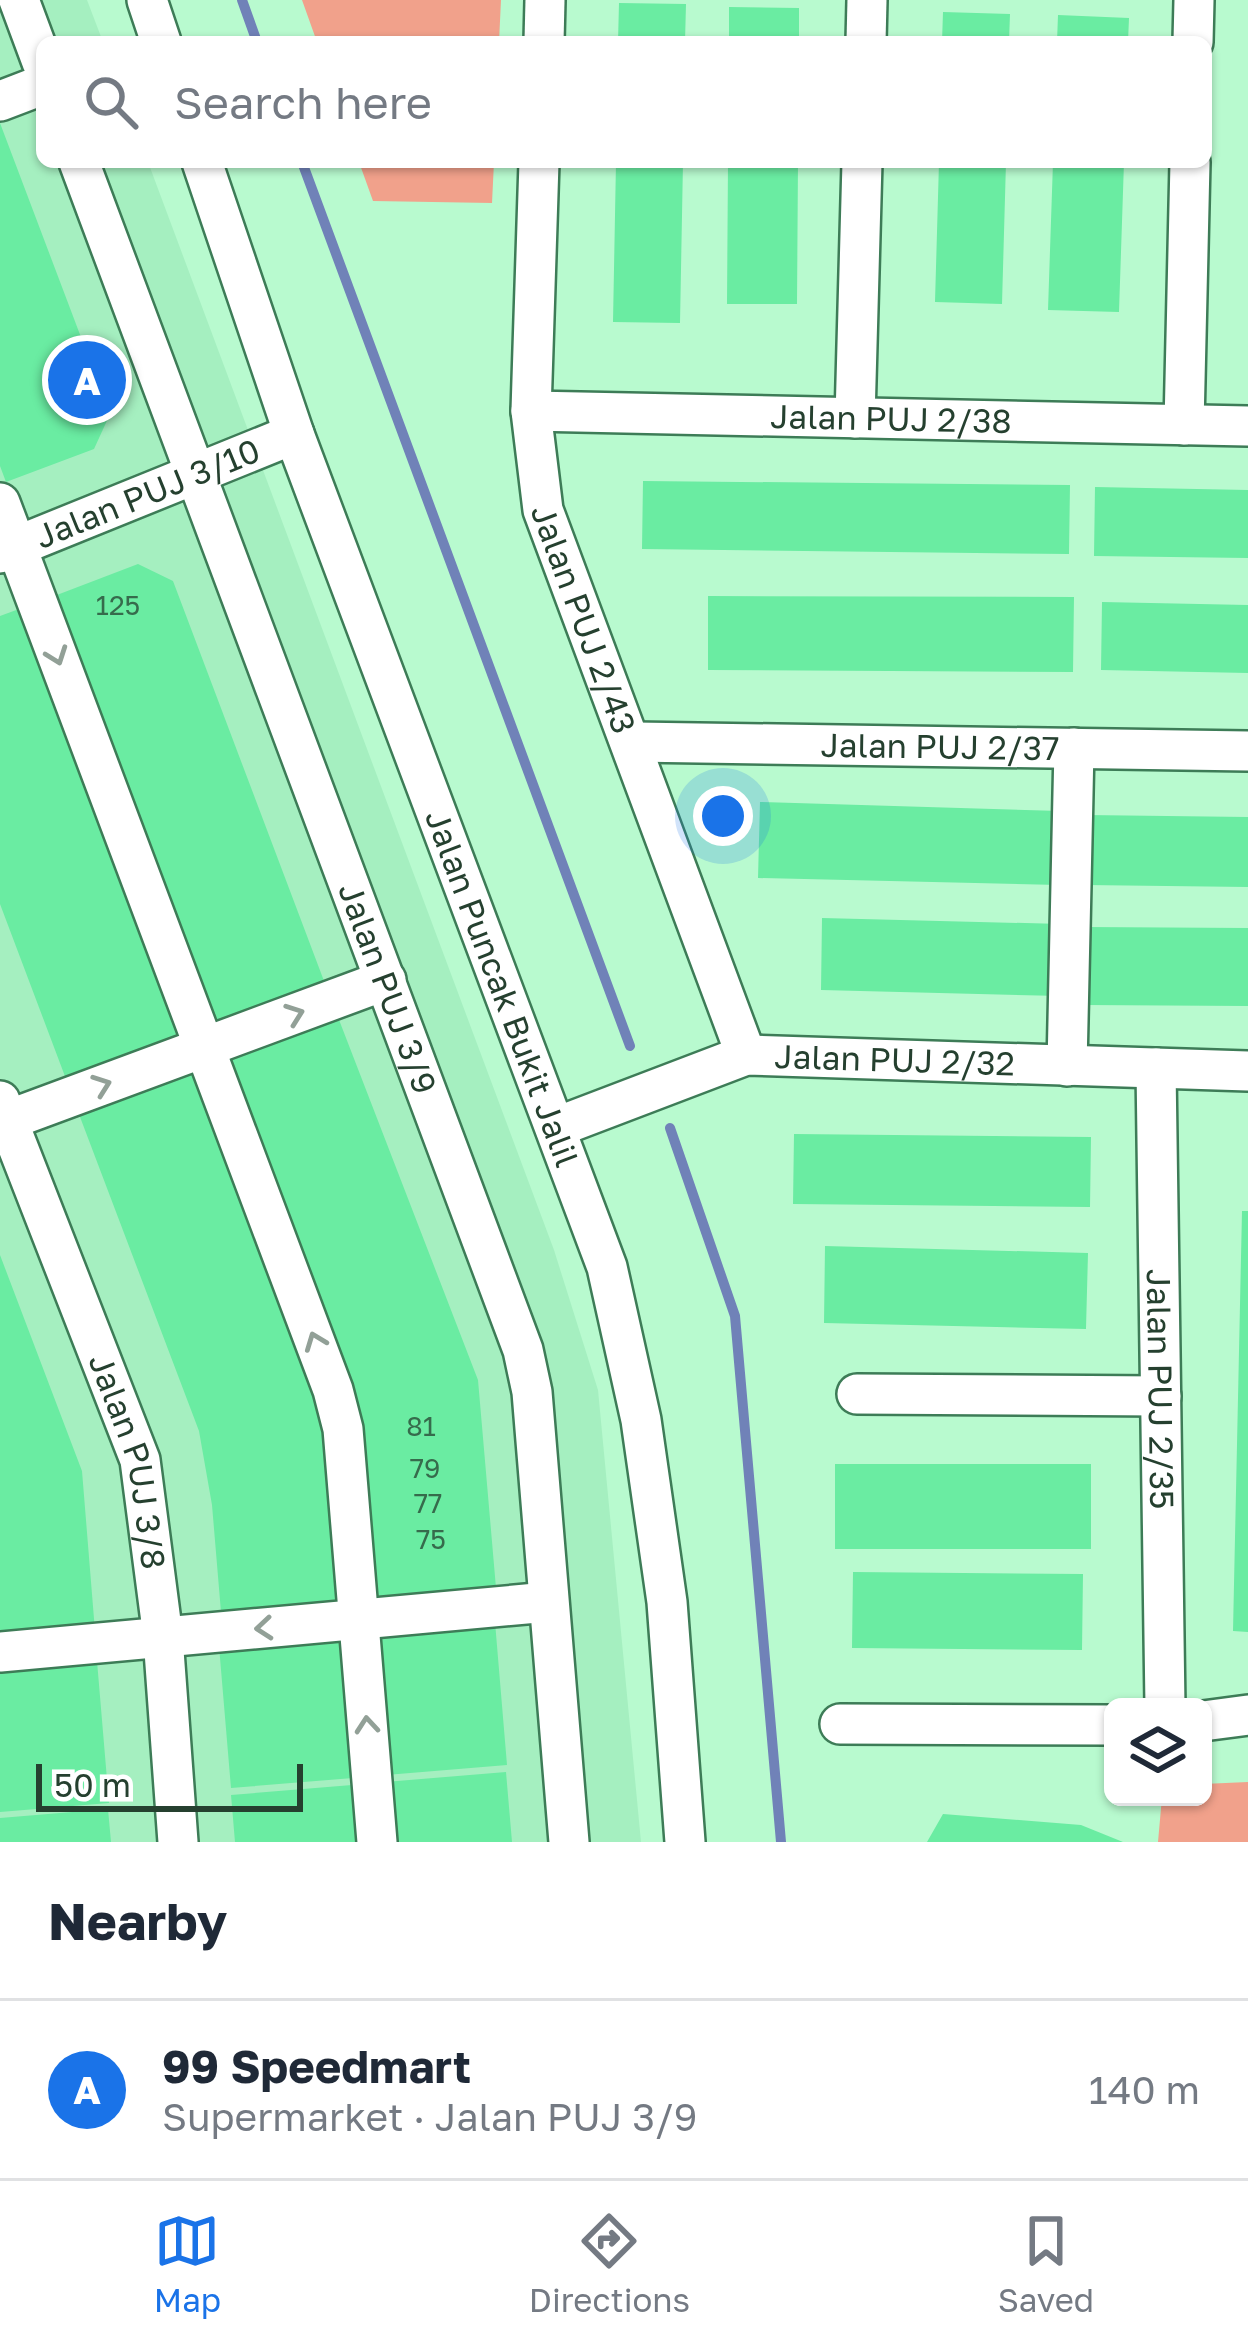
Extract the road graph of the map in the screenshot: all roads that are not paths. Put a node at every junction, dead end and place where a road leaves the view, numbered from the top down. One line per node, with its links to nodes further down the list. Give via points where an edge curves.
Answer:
1 (19, 0): 10 (street)
2 (147, 0): 6 (street)
3 (545, 0): 7 (street)
4 (867, 0): 8 (street)
5 (1194, 0): 9 (street)
6 (159, 36)
7 (544, 36)
8 (866, 36)
9 (1193, 36)
10 (36, 46)
11 (36, 87): 12 (street)
12 (0, 101)
13 (81, 168): 23 (street, Jalan PUJ 3/9)
14 (204, 168): 22 (street, Jalan Puncak Bukit Jalil)
15 (539, 168): 18 (street, Jalan PUJ 2/43)
16 (862, 168): 19 (street)
17 (1190, 168): 20 (street)
18 (531, 411): 19 (street, Jalan PUJ 2/38); 26 (street, Jalan PUJ 2/43, via 543,510)
19 (855, 418): 20 (street, Jalan PUJ 2/38)
20 (1184, 425): 21 (street, Jalan PUJ 2/38)
21 (1248, 426)
22 (294, 434): 23 (street, Jalan PUJ 3/10); 36 (street, Jalan Puncak Bukit Jalil)
23 (195, 476): 25 (street, Jalan PUJ 3/10); 29 (street, Jalan PUJ 3/9)
24 (0, 503): 25 (street)
25 (8, 549): 30 (street, one-way to 30)
26 (634, 742): 27 (street, Jalan PUJ 2/37); 31 (street, Jalan PUJ 2/43)
27 (1074, 748): 28 (street, Jalan PUJ 2/37); 32 (street)
28 (1248, 751)
29 (386, 980): 30 (street, one-way to 29); 39 (street, Jalan PUJ 3/9, via 523,1350)
30 (203, 1048): 35 (street, one-way to 30); 40 (street, one-way to 30, via 333,1390)
31 (746, 1054): 32 (street, Jalan PUJ 2/32); 36 (street, Jalan PUJ 2/32)
32 (1067, 1066): 33 (street, Jalan PUJ 2/32)
33 (1156, 1068): 34 (street, Jalan PUJ 2/32); 38 (street, Jalan PUJ 2/35)
34 (1248, 1071)
35 (2, 1115): 41 (street, Jalan PUJ 3/8, via 140,1460)
36 (557, 1127): 51 (street, Jalan Puncak Bukit Jalil, via 608,1267 641,1420 667,1602)
37 (857, 1394): 38 (street)
38 (1161, 1396): 43 (street, Jalan PUJ 2/35)
39 (548, 1603): 40 (street); 50 (street, Jalan PUJ 3/9)
40 (359, 1619): 41 (street, one-way to 41); 49 (street, one-way to 40)
41 (163, 1637): 42 (street); 48 (street, Jalan PUJ 3/8)
42 (0, 1652)
43 (1165, 1698)
44 (1248, 1715): 45 (street)
45 (1212, 1720)
46 (840, 1724): 47 (street)
47 (1104, 1725)
48 (178, 1842)
49 (377, 1842)
50 (569, 1842)
51 (686, 1842)

